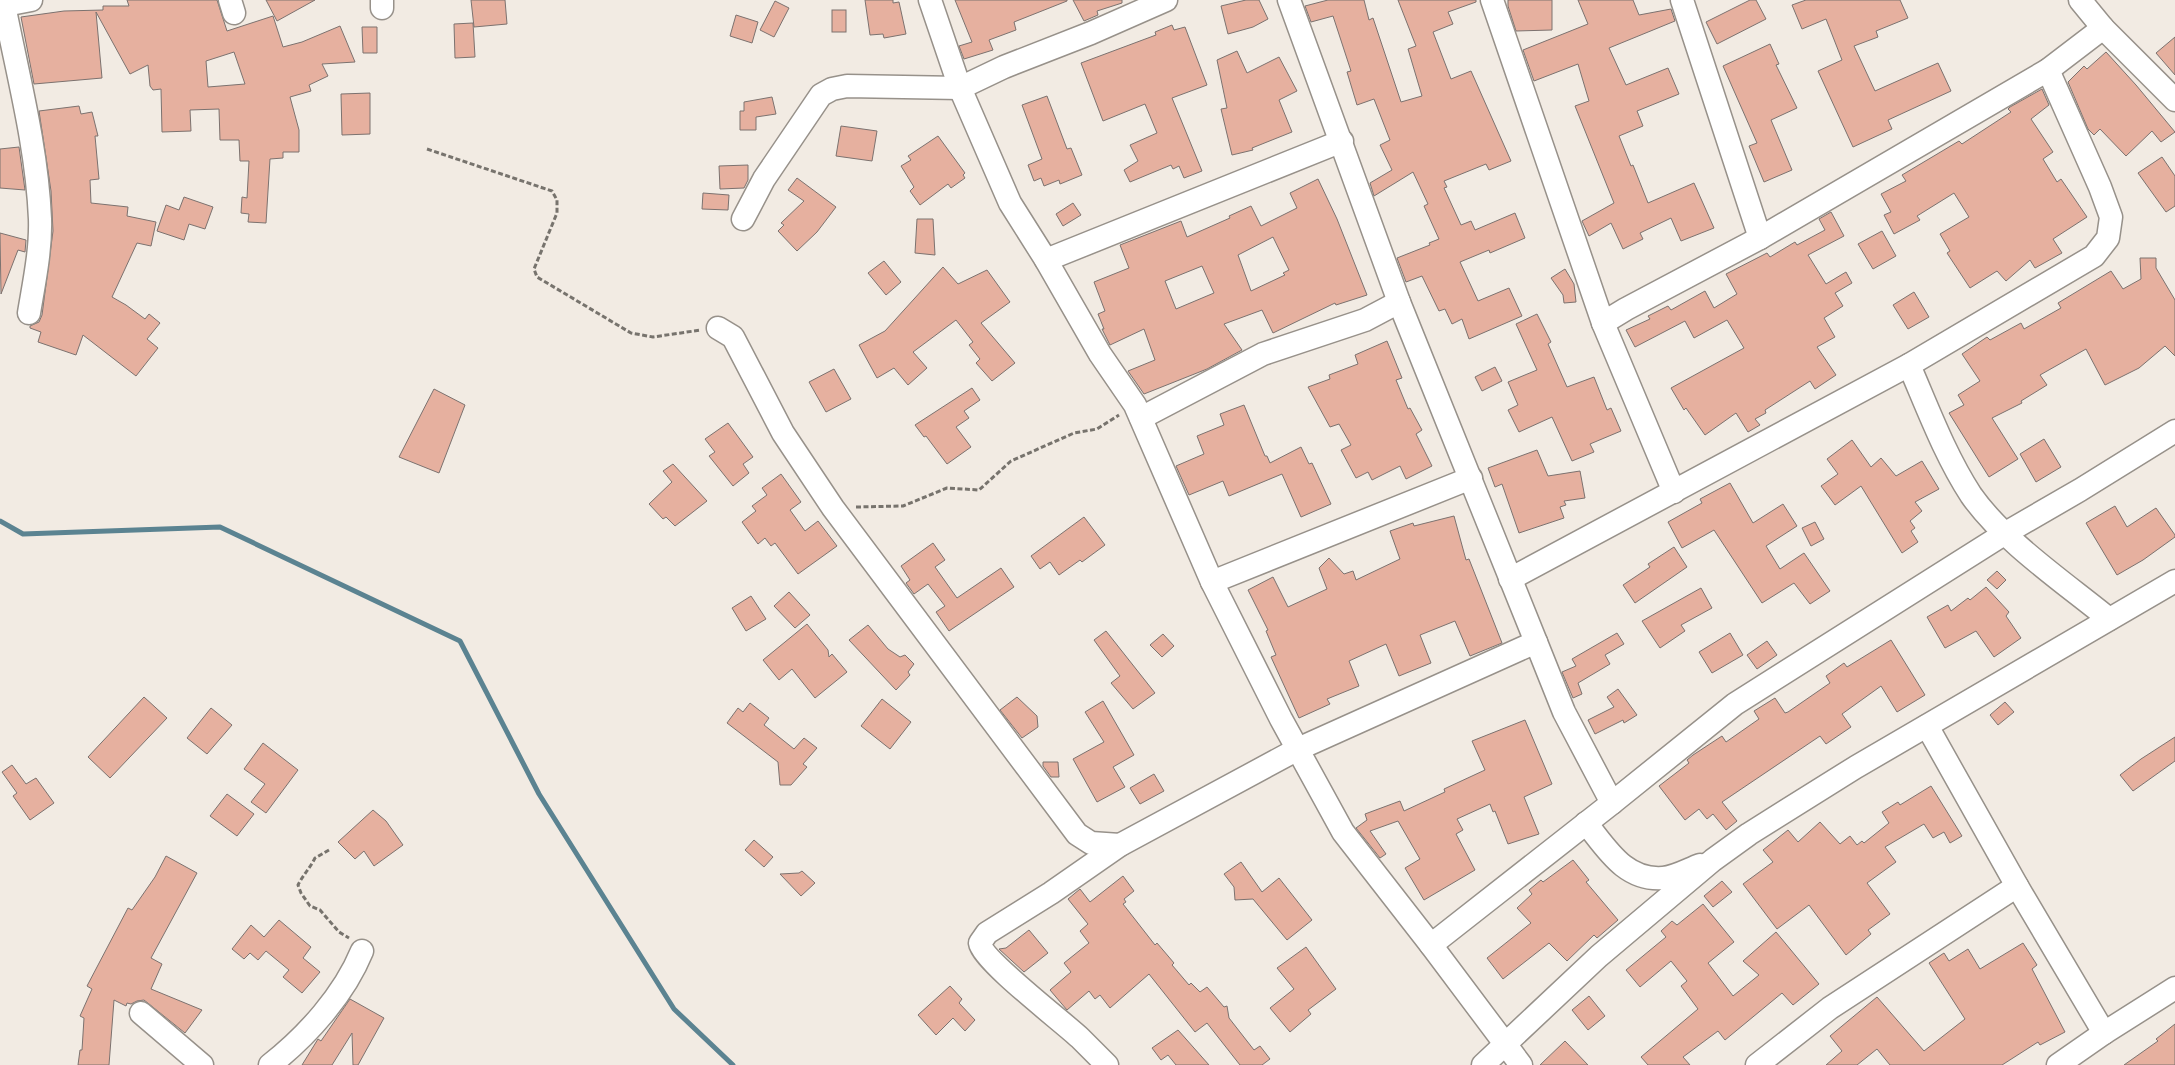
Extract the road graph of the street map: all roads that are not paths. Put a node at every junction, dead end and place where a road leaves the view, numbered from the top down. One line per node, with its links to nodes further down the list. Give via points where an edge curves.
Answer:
1 (31, 0): 8 (street)
2 (930, 0): 11 (street)
3 (1166, 0): 11 (street)
4 (1289, 0): 13 (street)
5 (1492, 0): 19 (street)
6 (1682, 0): 15 (street)
7 (2080, 0): 9 (street)
8 (2, 6): 18 (street, via 31,141 40,220 37,266)
9 (2103, 28): 10 (street); 12 (street)
10 (2048, 70): 15 (street); 21 (street, via 2111,217 2108,238 2094,256)
11 (960, 88): 14 (street, via 847,86 820,95 764,179); 16 (street, via 1010,202)
12 (2175, 100)
13 (1342, 141): 16 (street); 17 (street)
14 (743, 219)
15 (1760, 238): 19 (street)
16 (1046, 260): 22 (street)
17 (1399, 302): 22 (street, via 1365,320 1263,354); 24 (street)
18 (28, 313)
19 (1603, 323): 25 (street)
20 (718, 328): 36 (street, via 733,337 783,433 833,508 1077,834 1091,843)
21 (1909, 365): 25 (street); 26 (street, via 1940,438 1972,495)
22 (1138, 412): 29 (street)
23 (2175, 431): 26 (street)
24 (1471, 478): 27 (street); 29 (street)
25 (1674, 492): 27 (street)
26 (2004, 534): 30 (street); 34 (street, via 1735,704)
27 (1510, 578): 31 (street)
28 (2175, 580): 30 (street)
29 (1212, 582): 33 (street)
30 (2109, 619): 32 (street)
31 (1536, 642): 33 (street); 34 (street, via 1564,712)
32 (1927, 726): 37 (street); 38 (street)
33 (1298, 749): 36 (street); 39 (street, via 1343,832)
34 (1612, 803): 35 (street)
35 (1586, 823): 37 (street, via 1619,864 1637,876 1664,878); 39 (street)
36 (1120, 845): 47 (street, via 1051,893 995,926 980,943 983,951 1006,974)
37 (1713, 860): 44 (street, via 1599,956)
38 (2017, 886): 43 (street); 50 (street, via 1830,1008)
39 (1431, 945): 44 (street)
40 (362, 951): 46 (street, via 336,997 314,1024)
41 (2175, 988): 43 (street)
42 (141, 1013): 45 (street)
43 (2104, 1033): 51 (street)
44 (1505, 1044): 48 (street); 49 (street)
45 (202, 1065)
46 (270, 1065)
47 (1108, 1065)
48 (1483, 1065)
49 (1521, 1065)
50 (1758, 1065)
51 (2058, 1065)

